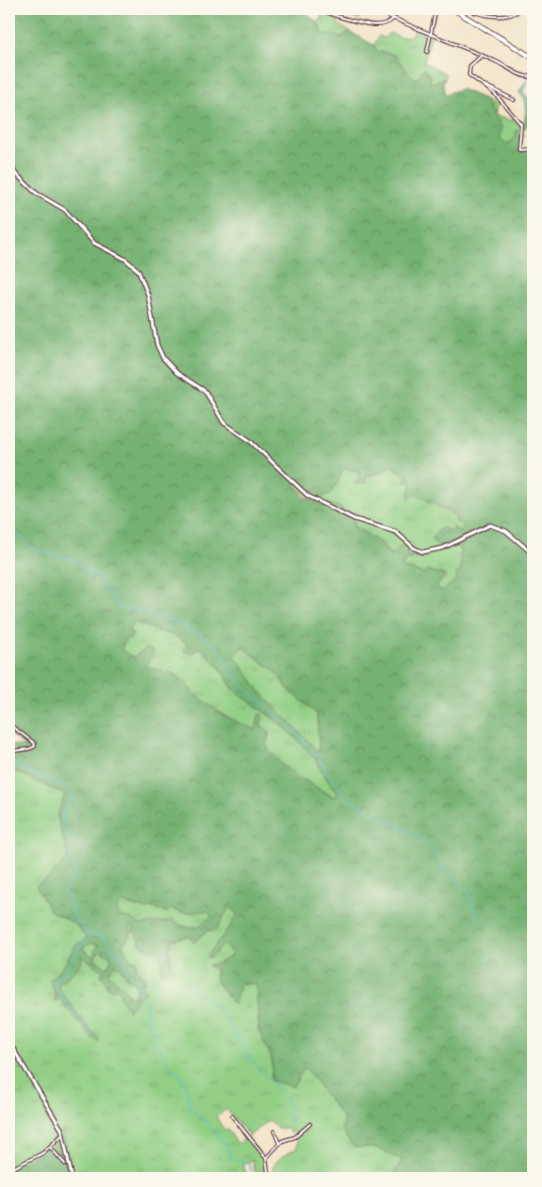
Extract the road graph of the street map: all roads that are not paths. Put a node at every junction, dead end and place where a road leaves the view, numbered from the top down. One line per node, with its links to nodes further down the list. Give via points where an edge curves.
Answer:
1 (320, 9): 7 (street, via 373,25)
2 (373, 9): 7 (street)
3 (436, 9): 8 (street)
4 (453, 9): 11 (main road)
5 (466, 9): 6 (street, via 502,15 513,14)
6 (520, 9)
7 (392, 19): 8 (street)
8 (432, 36): 9 (street); 10 (street)
9 (427, 52)
10 (481, 56): 12 (street); 13 (street, via 470,66 469,72)
11 (533, 58)
12 (533, 77)
13 (482, 85): 14 (street); 15 (street, via 495,94 522,124 519,150)
14 (514, 100)
15 (533, 149)
16 (9, 153): 17 (main road, via 14,172 36,193 65,210 94,243 125,259 138,270 148,296 157,345 163,358 177,373 205,391 224,423 249,440 308,496 354,519 396,532 423,552 444,548 490,525 501,528)
17 (533, 554)
18 (9, 724): 19 (street, via 35,746)
19 (9, 753)
20 (9, 1042): 23 (main road)
21 (232, 1116): 27 (street)
22 (310, 1124): 25 (street, via 297,1136)
23 (63, 1131): 26 (street); 30 (main road)
24 (274, 1131): 25 (street)
25 (279, 1143): 27 (street)
26 (50, 1147): 28 (street); 29 (street, via 34,1159)
27 (266, 1158): 31 (street)
28 (65, 1164)
29 (9, 1170)
30 (72, 1178)
31 (269, 1178)

